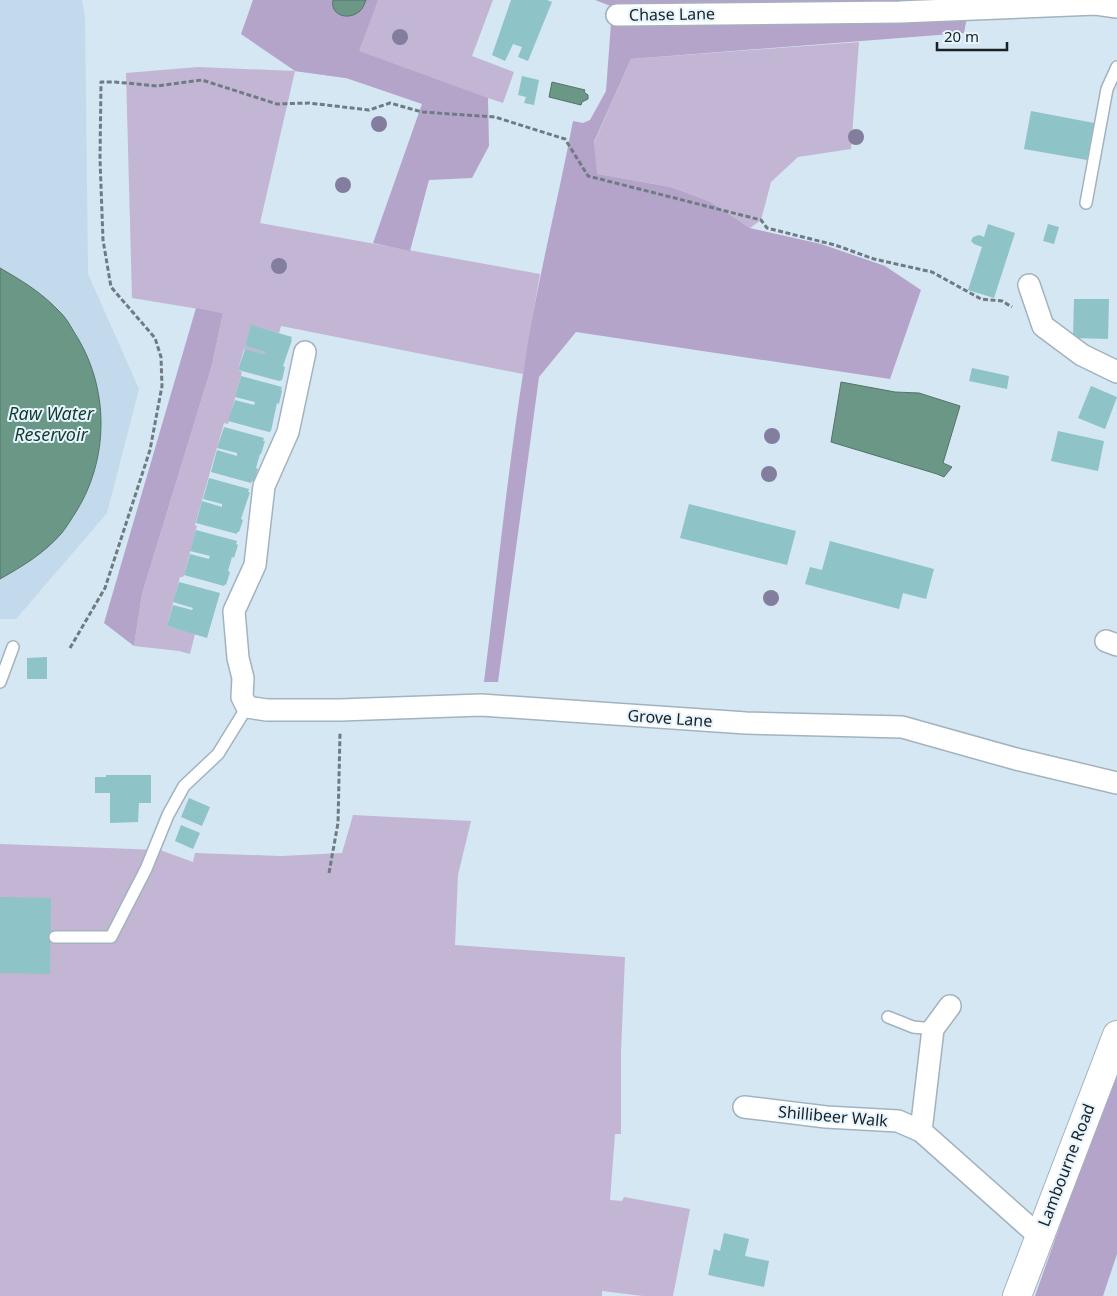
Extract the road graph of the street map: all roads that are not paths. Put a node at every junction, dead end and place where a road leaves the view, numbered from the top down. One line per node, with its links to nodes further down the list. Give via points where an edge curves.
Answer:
1 (1117, 7): 2 (street, Chase Lane, via 1096,4 900,12)
2 (616, 15)
3 (1117, 67): 4 (lane, via 1107,89)
4 (1086, 202)
5 (1029, 285): 7 (street, via 1043,326 1082,355)
6 (305, 352): 10 (street, via 288,432 264,486 254,565 234,611 238,658 244,678 242,697)
7 (1117, 372)
8 (13, 647): 9 (lane)
9 (0, 682)
10 (247, 707): 11 (street, Grove Lane, via 340,710 481,705 746,723 902,726 1016,759); 12 (lane, via 218,754 184,786 111,938)
11 (1117, 783)
12 (55, 937)
13 (950, 1006): 15 (street)
14 (888, 1017): 15 (lane, via 913,1027)
15 (933, 1029): 18 (street)
16 (1117, 1035): 19 (main road, Lambourne Road)
17 (744, 1107): 18 (street, Shillibeer Walk, via 826,1118 898,1121)
18 (921, 1131): 19 (street, Shillibeer Walk)
19 (1039, 1236): 20 (main road, Lambourne Road)
20 (1017, 1296)

